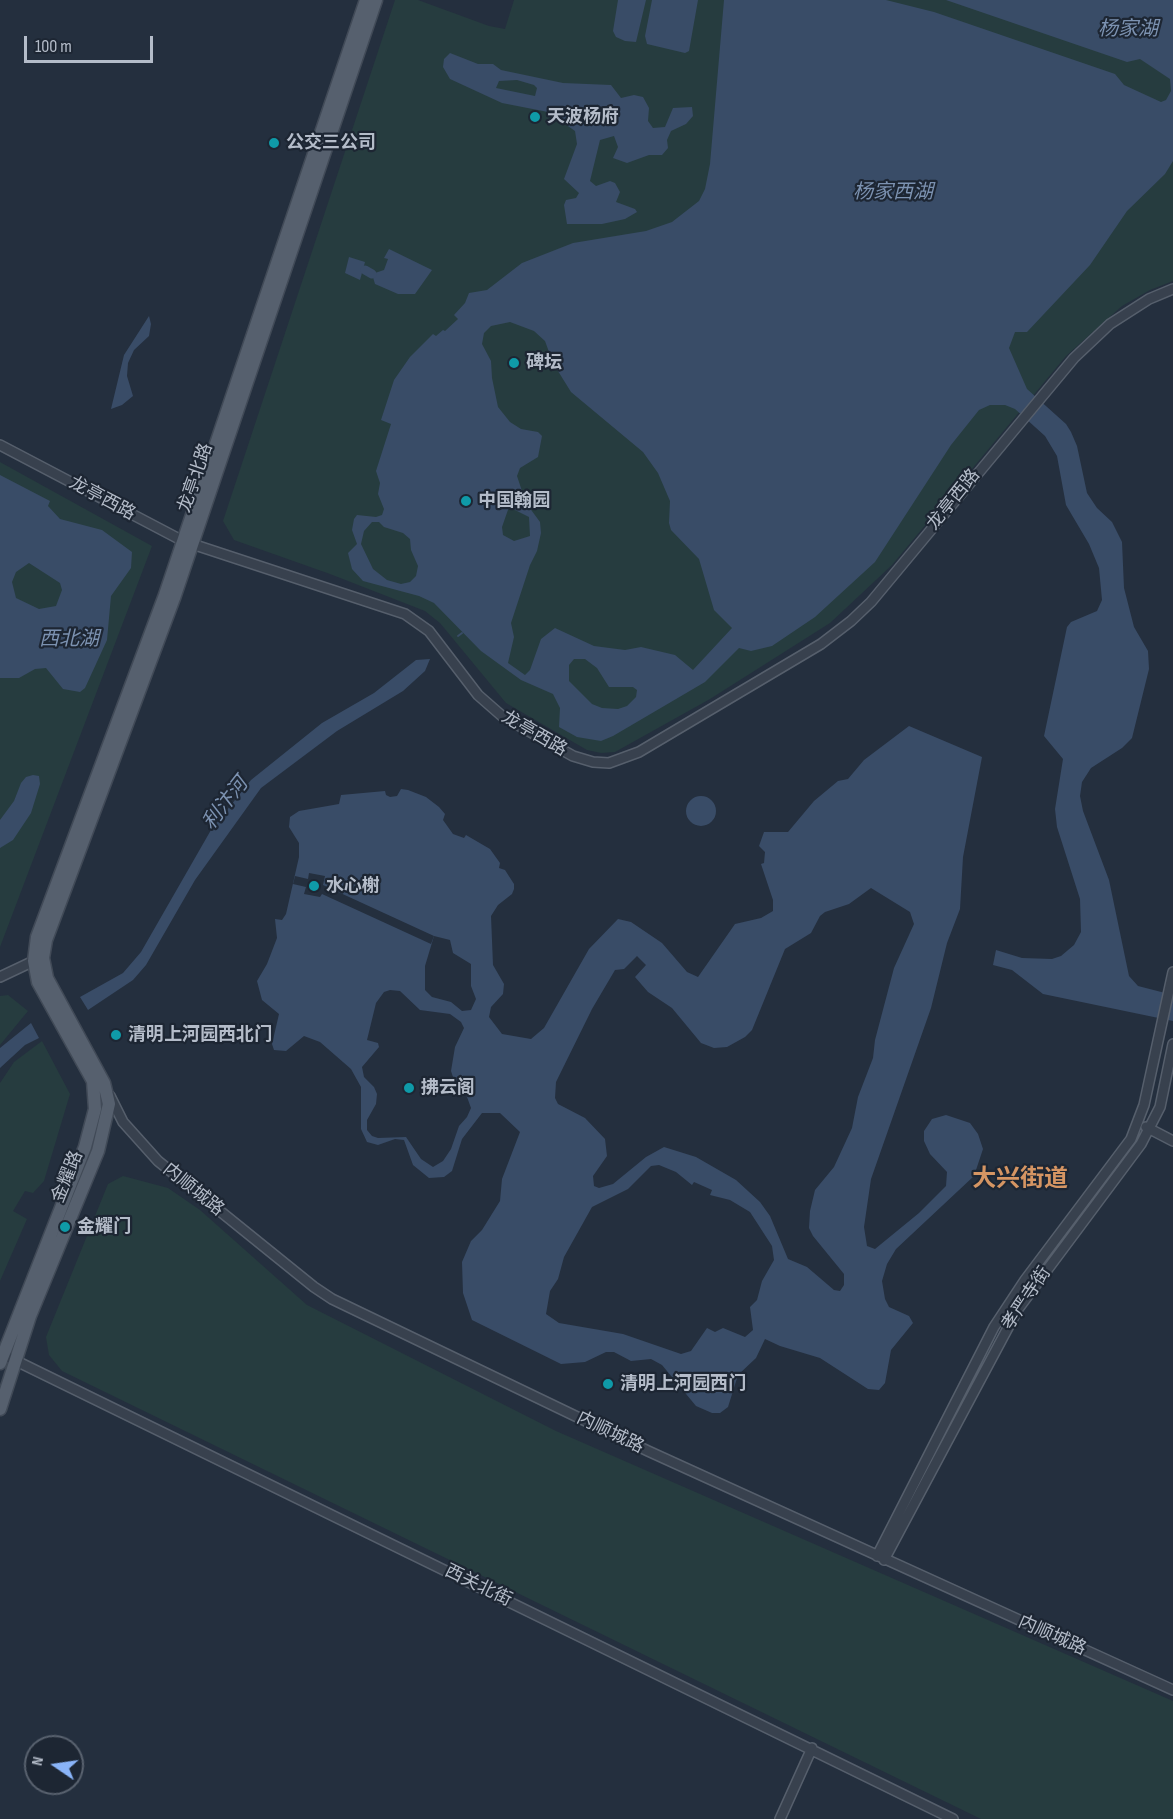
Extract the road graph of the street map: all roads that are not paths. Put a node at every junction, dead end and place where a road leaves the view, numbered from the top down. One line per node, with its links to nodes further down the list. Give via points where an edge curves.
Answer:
1 (366, 0): 5 (main road, 龙亭北路)
2 (376, 0): 5 (main road, 龙亭北路)
3 (1173, 289): 5 (street, 龙亭西路, via 1110,324 1074,358 872,602 852,621 821,644 623,759 593,762 573,756 502,716 478,695 429,631 405,614)
4 (0, 445): 5 (street, 龙亭西路)
5 (188, 543): 6 (main road, 龙亭北路, via 40,927)
6 (40, 960): 8 (street); 10 (main road, 金耀路); 14 (main road, 金耀路, via 38,982 93,1081 96,1097 85,1147)
7 (1173, 972): 11 (street, 孝严寺街)
8 (0, 977)
9 (1173, 1045): 12 (street, 孝严寺街, via 1160,1107)
10 (107, 1091): 14 (main road, 金耀路, via 107,1123 98,1151); 16 (street, 内顺城路, via 123,1122 154,1157 324,1294 648,1451)
11 (1138, 1123): 12 (street); 16 (street, 孝严寺街, via 1122,1151 994,1327)
12 (1149, 1129): 13 (street); 16 (street, 孝严寺街, via 1018,1310)
13 (1173, 1141)
14 (4, 1355): 15 (main road, 金耀路); 18 (street, 西关北街)
15 (0, 1409)
16 (881, 1558): 17 (street, 内顺城路)
17 (1173, 1690)
18 (812, 1748): 19 (street); 20 (street, 西关北街)
19 (780, 1819)
20 (953, 1819)

